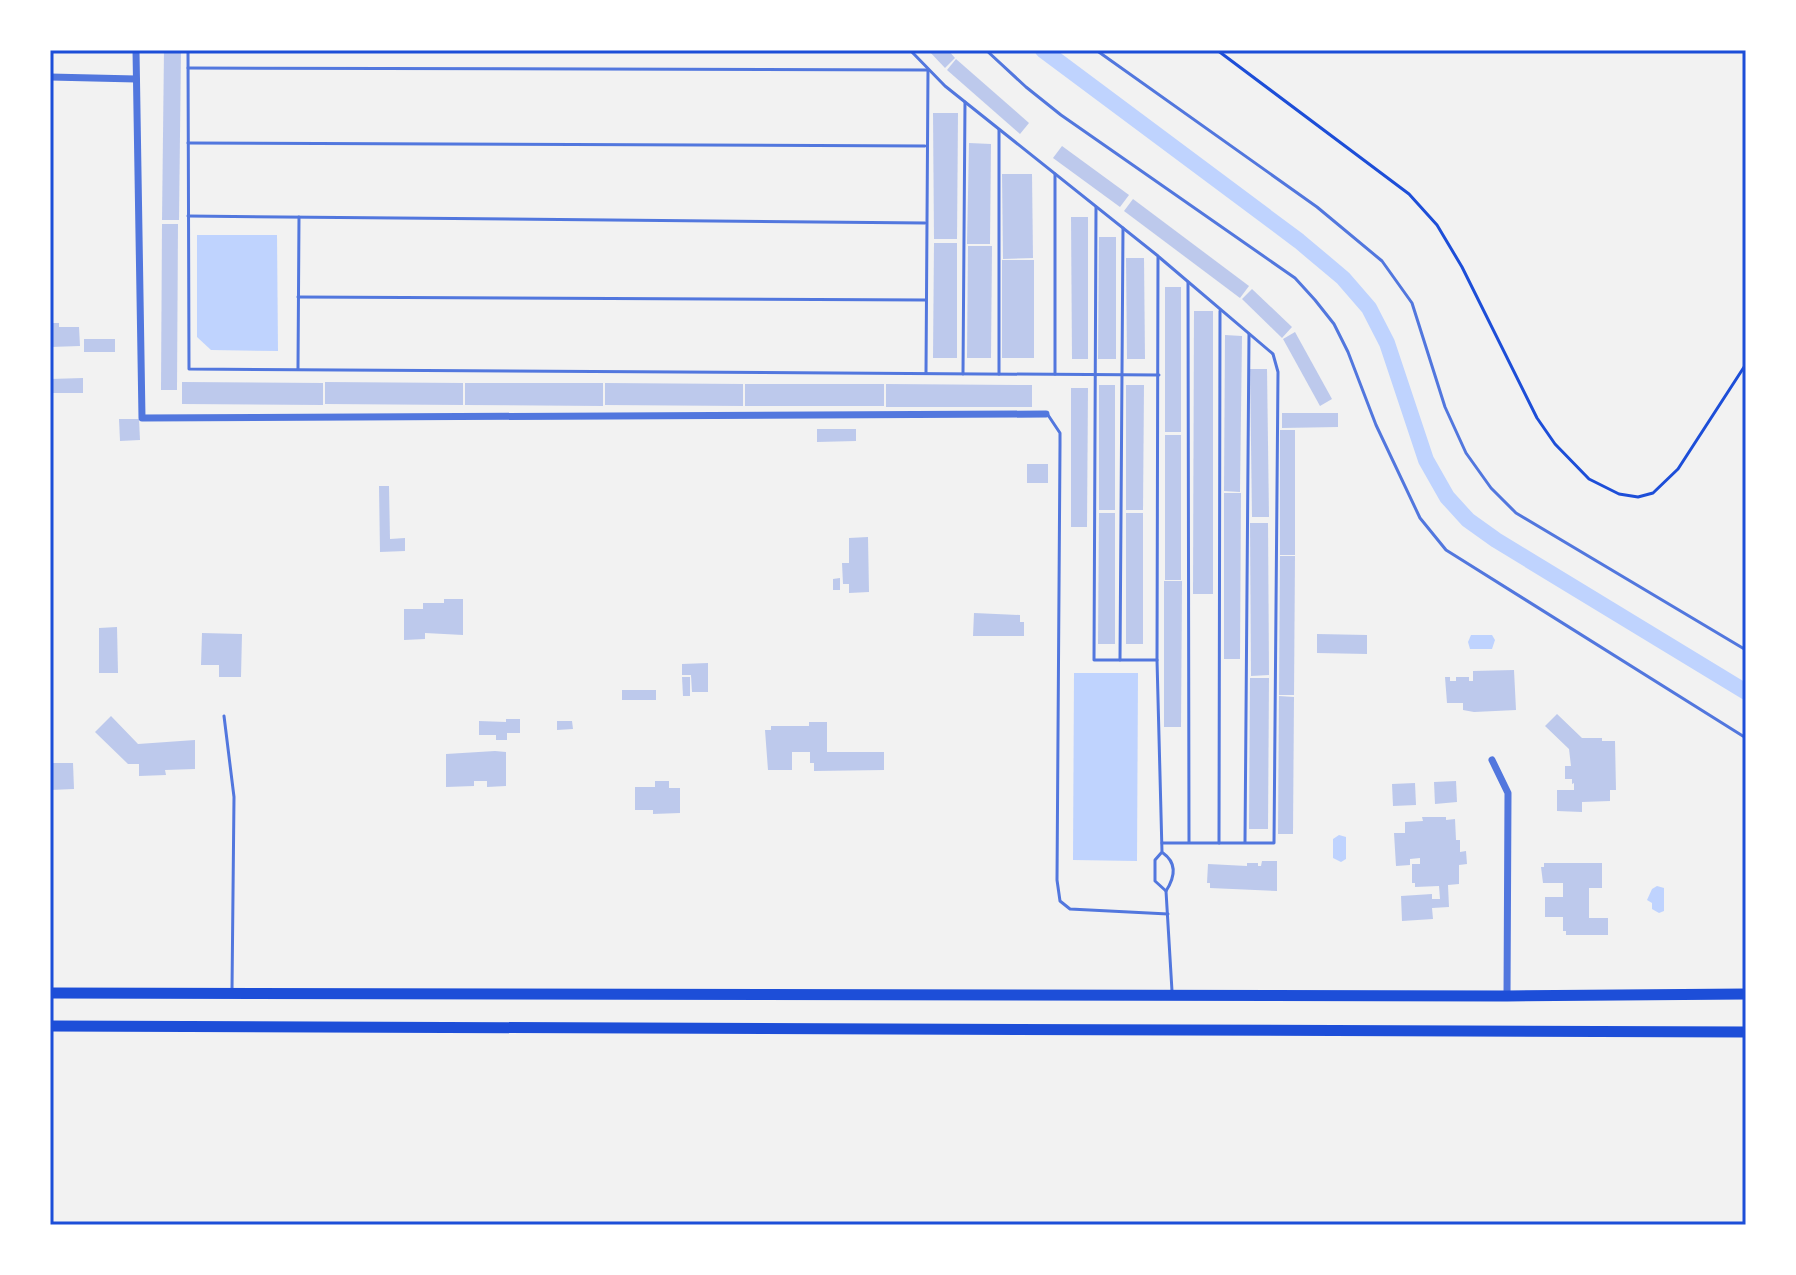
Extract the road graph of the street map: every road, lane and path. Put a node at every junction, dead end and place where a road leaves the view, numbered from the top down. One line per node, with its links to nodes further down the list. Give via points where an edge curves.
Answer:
1 (136, 50): 10 (street)
2 (188, 50): 7 (lane)
3 (910, 50): 8 (lane)
4 (986, 50): 41 (lane, via 1061,115 1295,278 1334,324 1404,487 1446,550)
5 (1096, 50): 37 (lane, via 1317,207 1382,261 1412,303 1445,407 1466,453 1516,513)
6 (1217, 50): 27 (path, via 1409,194 1437,225 1537,418 1589,479 1619,494 1653,493 1678,469)
7 (188, 68): 8 (lane); 13 (lane)
8 (928, 70): 11 (lane); 14 (lane)
9 (50, 77): 10 (street)
10 (136, 79): 36 (street, via 142,418)
11 (965, 102): 12 (lane); 30 (lane)
12 (999, 130): 15 (lane); 31 (lane)
13 (188, 143): 14 (lane); 17 (lane)
14 (926, 146): 19 (lane)
15 (1055, 174): 16 (lane); 32 (lane)
16 (1096, 207): 20 (lane); 33 (lane)
17 (188, 216): 18 (lane); 28 (lane, via 189,369)
18 (299, 217): 19 (lane); 23 (lane)
19 (925, 223): 24 (lane)
20 (1123, 228): 21 (lane); 34 (lane)
21 (1158, 256): 22 (lane); 35 (lane)
22 (1188, 282): 25 (lane); 44 (lane)
23 (298, 297): 24 (lane); 28 (lane)
24 (925, 300): 29 (lane)
25 (1220, 309): 26 (lane); 45 (lane)
26 (1249, 334): 46 (lane); 46 (lane, via 1273,354 1278,372 1275,781 1274,843)
27 (1746, 364)
28 (298, 370): 29 (lane)
29 (926, 373): 30 (lane)
30 (963, 374): 31 (lane)
31 (999, 374): 32 (lane)
32 (1055, 374): 33 (lane)
33 (1094, 374): 34 (lane); 38 (lane, via 1094,660)
34 (1122, 375): 35 (lane); 38 (lane)
35 (1159, 375): 39 (lane)
36 (1046, 414): 49 (lane, via 1060,433 1060,901 1070,909)
37 (1746, 650)
38 (1120, 660): 39 (lane)
39 (1157, 660): 43 (lane)
40 (224, 716): 51 (lane, via 234,797)
41 (1746, 738)
42 (1492, 760): 54 (street, via 1508,793)
43 (1162, 843): 44 (lane); 47 (lane)
44 (1189, 843): 45 (lane)
45 (1219, 843): 46 (lane)
46 (1245, 843)
47 (1162, 852): 48 (lane, via 1173,867); 48 (lane, via 1155,860 1155,881)
48 (1166, 891): 49 (lane)
49 (1168, 914): 52 (lane)
50 (50, 993): 51 (main road)
51 (232, 993): 52 (main road)
52 (1173, 994): 54 (main road)
53 (1746, 994): 54 (main road)
54 (1507, 996)
55 (50, 1026): 56 (main road)
56 (1746, 1032)

